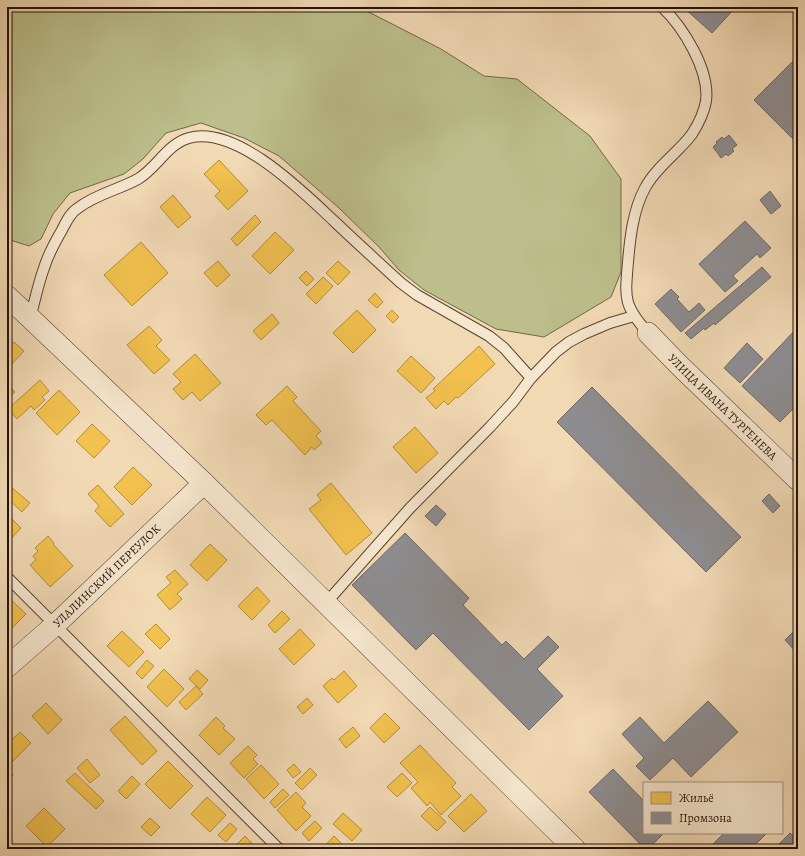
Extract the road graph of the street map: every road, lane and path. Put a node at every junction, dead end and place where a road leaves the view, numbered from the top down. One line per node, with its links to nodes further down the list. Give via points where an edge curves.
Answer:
1 (662, 7): 3 (lane, via 678,26 697,59 706,99 701,119 692,134 654,174 644,189 637,207 630,240 626,285 626,296)
2 (7, 296): 4 (street)
3 (634, 316): 5 (lane); 6 (lane, via 610,323 569,342)
4 (30, 318): 6 (lane, via 44,267 67,219 76,208 98,195 136,180 148,172 172,147 188,138 201,136 221,139 277,170 401,283 417,295 489,336 504,348); 8 (street)
5 (648, 333): 7 (street, УЛИЦА ИВАНА ТУРГЕНЕВА)
6 (531, 378): 10 (lane, via 513,402 410,508)
7 (798, 480)
8 (204, 483): 10 (street); 11 (street, УЛАЛИНСКИЙ ПЕРЕУЛОК)
9 (7, 577): 11 (lane)
10 (326, 603): 14 (street)
11 (55, 625): 12 (street, УЛАЛИНСКИЙ ПЕРЕУЛОК); 13 (lane)
12 (7, 667)
13 (279, 849)
14 (575, 849)

